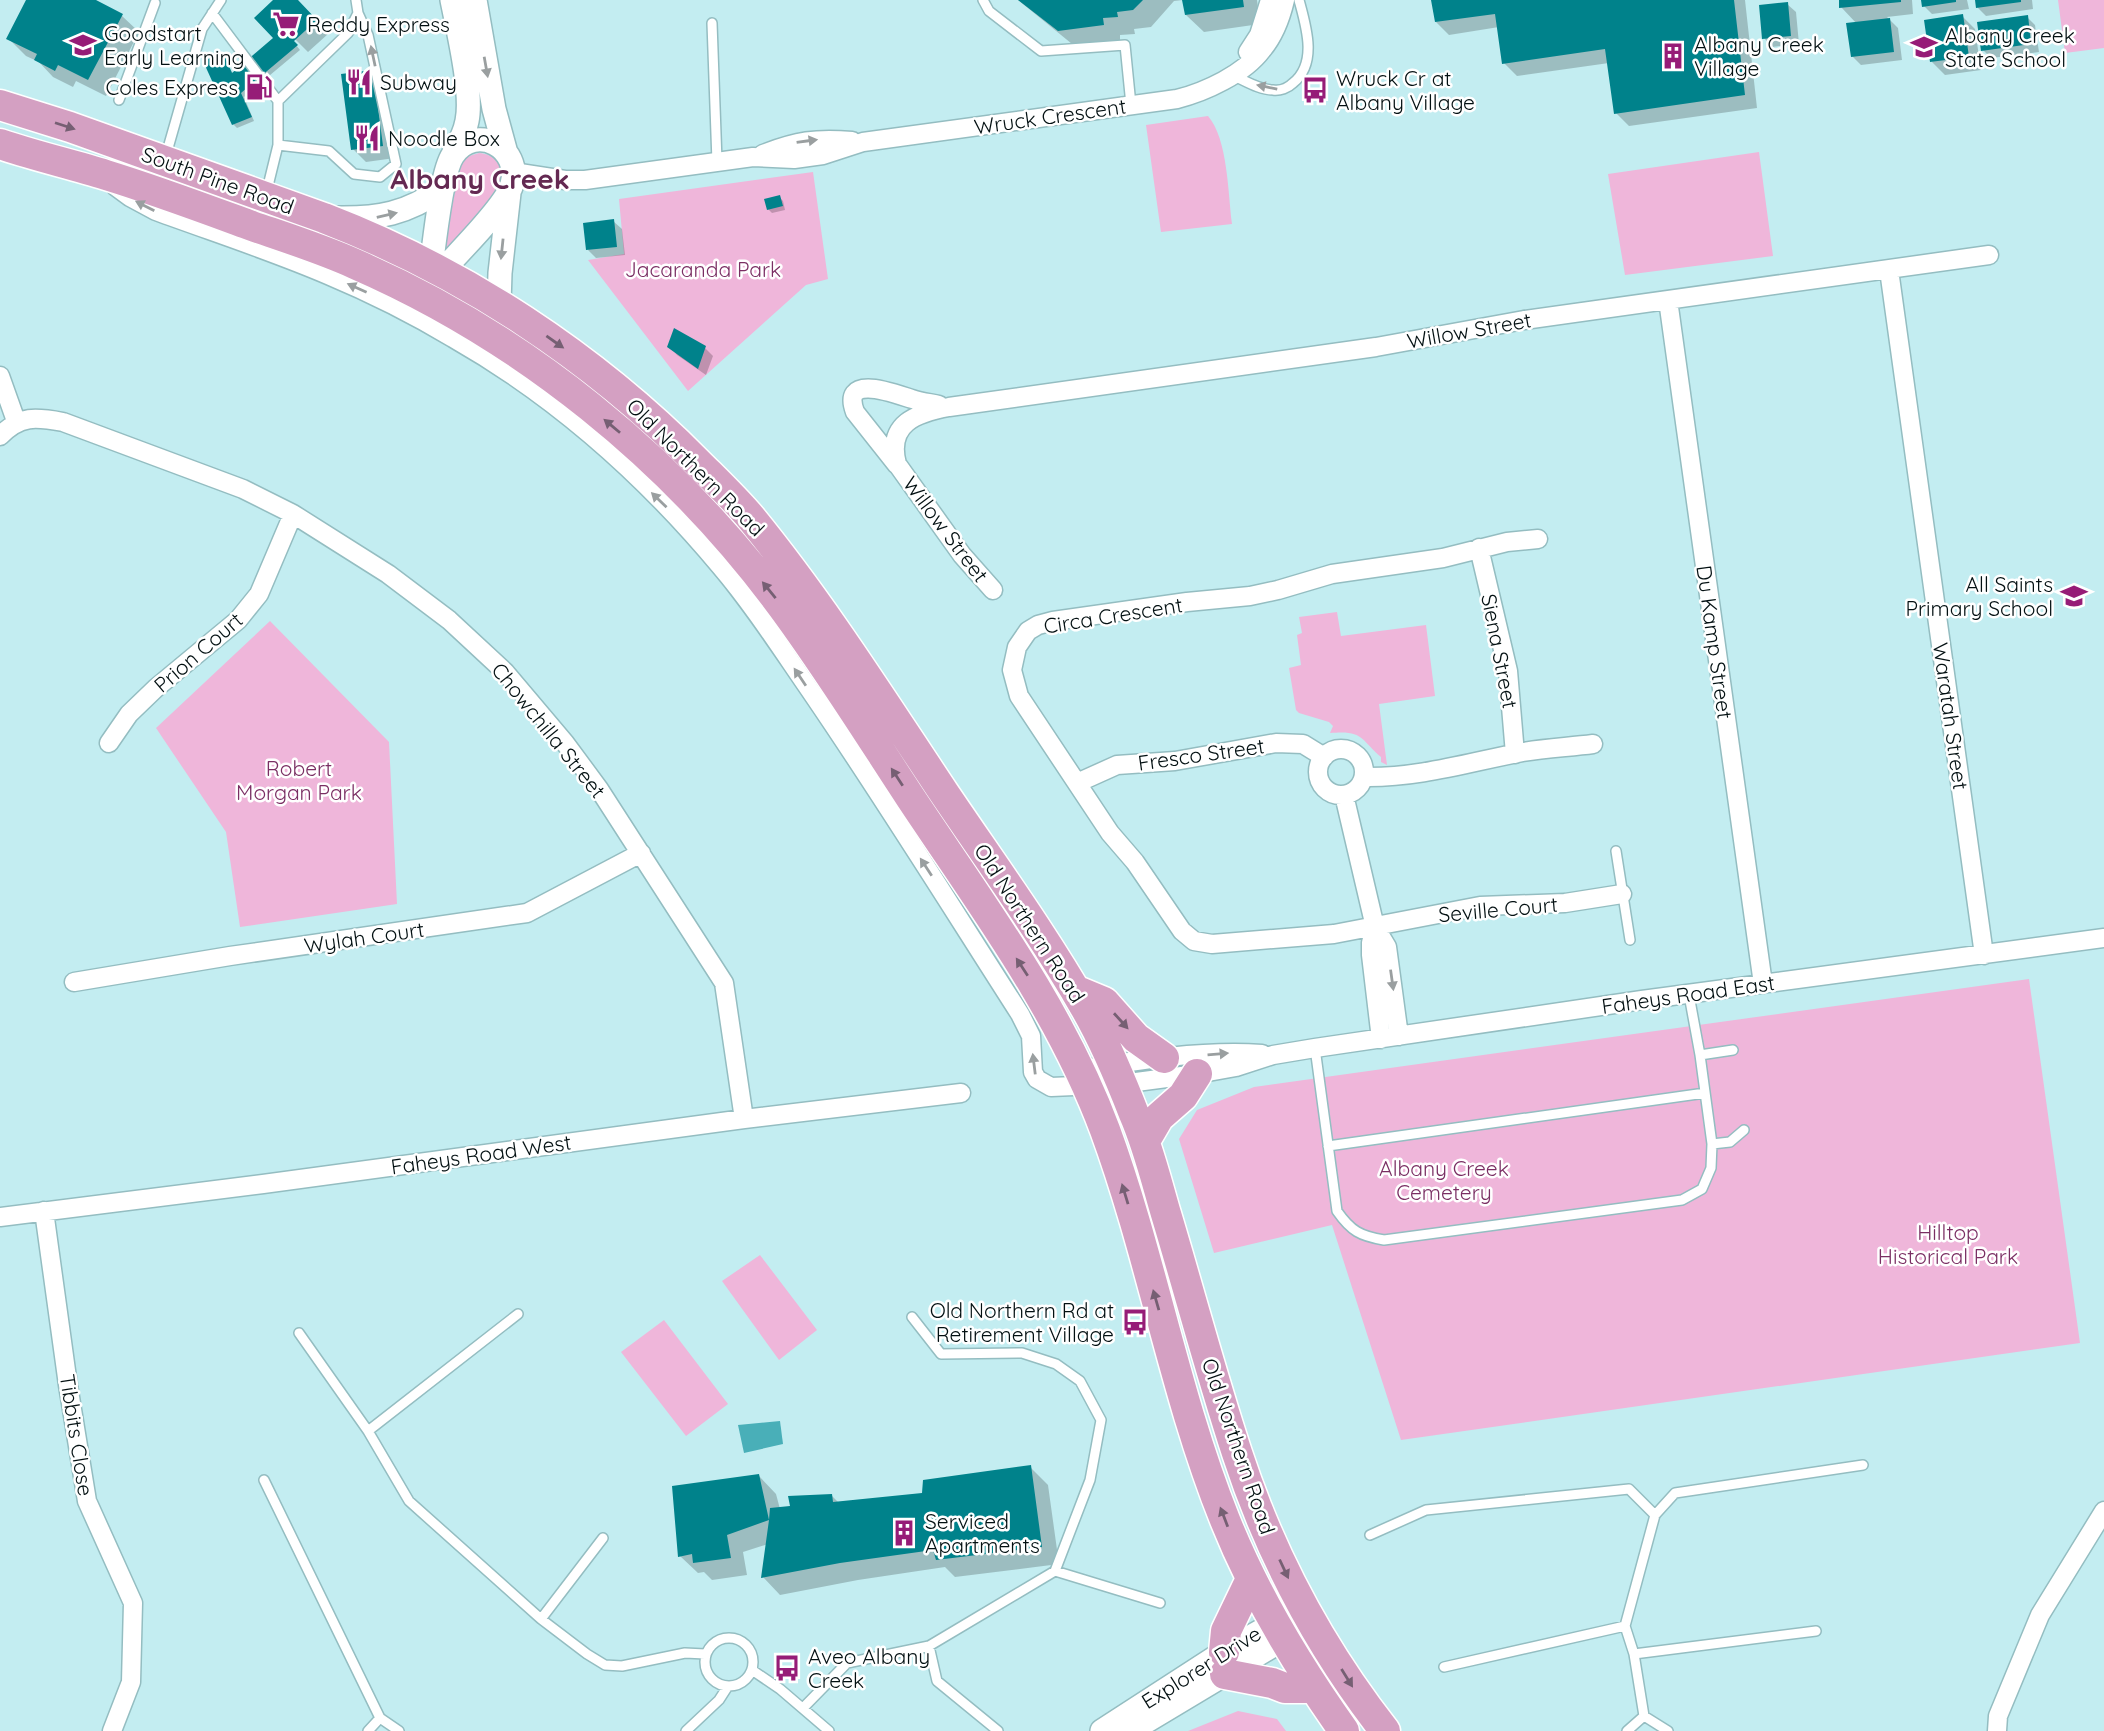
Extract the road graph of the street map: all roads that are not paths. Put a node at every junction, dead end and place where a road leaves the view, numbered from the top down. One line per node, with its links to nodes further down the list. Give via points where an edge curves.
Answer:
1 (221, 0): 10 (lane)
2 (356, 0): 11 (lane)
3 (452, 0): 20 (street, via 468,112 464,133)
4 (475, 0): 23 (street, one-way to 23)
5 (983, 0): 17 (lane, via 989,11 1041,51 1125,45)
6 (1270, 0): 13 (street, Wruck Crescent, via 1259,35)
7 (1285, 0): 13 (street, Wruck Crescent, via 1265,46)
8 (1299, 0): 13 (lane, one-way to 13, via 1308,54 1298,79 1287,88 1271,90)
9 (155, 3): 14 (lane)
10 (212, 13): 15 (lane); 24 (lane, via 202,29)
11 (358, 13): 15 (lane, via 348,33); 18 (lane, one-way to 11, via 329,151 354,174 380,177 396,164 368,35)
12 (712, 23): 21 (lane)
13 (1232, 75): 17 (street, Wruck Crescent, via 1191,95)
14 (119, 100)
15 (278, 100): 18 (lane)
16 (0, 105): 24 (highway, South Pine Road, one-way to 24)
17 (1131, 105): 21 (street, Wruck Crescent, via 863,142 794,159)
18 (278, 145): 26 (lane)
19 (2, 147): 22 (highway, South Pine Road)
20 (451, 158): 23 (street, via 463,144 478,139 491,142); 25 (street)
21 (717, 162): 23 (street, Wruck Crescent, via 584,180)
22 (99, 173): 24 (highway, South Pine Road); 33 (street, South Pine Road, one-way to 22, via 376,296 143,205)
23 (509, 173): 29 (street); 32 (street, one-way to 32)
24 (159, 176): 26 (highway, South Pine Road); 33 (highway, South Pine Road, via 354,263)
25 (443, 188): 27 (street, one-way to 25, via 390,215 420,204); 29 (street)
26 (264, 197): 27 (highway, South Pine Road)
27 (324, 218): 29 (highway, South Pine Road)
28 (1989, 255): 30 (street, Willow Street)
29 (437, 268): 32 (highway, Old Northern Road); 33 (highway)
30 (1889, 270): 31 (street, Willow Street); 56 (street, Waratah Street)
31 (1668, 300): 35 (street, Willow Street, via 1376,347); 58 (street, Du Kamp Street)
32 (499, 304): 59 (highway, Old Northern Road, one-way to 59, via 602,375 748,514 803,585)
33 (420, 307): 70 (highway, Old Northern Road, one-way to 33, via 1040,995 837,687 781,604 722,533 652,459 584,402 501,343); 70 (street, one-way to 33, via 1051,1087 1037,1079 1031,1037 1020,1014 840,734 721,567 585,430 455,338)
34 (0, 376): 36 (street)
35 (949, 407): 38 (street, Willow Street, via 918,414 901,427 894,445); 38 (street, Willow Street, via 873,388 856,393 855,412)
36 (16, 421): 37 (street); 39 (street, Chowchilla Street, via 63,422 243,489)
37 (0, 436)
38 (900, 468): 42 (street, Willow Street)
39 (293, 514): 43 (street, Prion Court, via 259,594 238,620 156,688); 51 (street, Chowchilla Street, via 388,574 449,620 505,672 565,743)
40 (1538, 539): 41 (street, Circa Crescent)
41 (1479, 548): 45 (street, Siena Street, via 1508,671); 48 (street, Circa Crescent, via 1427,561 1332,574 1263,594 1053,621 1033,628 1021,638 1014,656 1016,687)
42 (993, 590)
43 (108, 743)
44 (1593, 744): 45 (street)
45 (1515, 754): 47 (street, via 1426,772)
46 (1324, 757): 47 (street, Fresco Street, via 1337,750 1352,752 1362,763); 48 (street, Fresco Street, via 1303,744 1276,743 1175,761 1117,765); 49 (street, via 1318,770 1321,783 1331,793)
47 (1364, 777): 49 (street, via 1358,788)
48 (1077, 783): 53 (street, Circa Crescent, via 1110,834 1194,941 1288,939)
49 (1345, 795): 53 (street)
50 (1616, 851): 52 (lane)
51 (641, 853): 57 (street, Wylah Court, via 527,913); 73 (street, Chowchilla Street, via 724,983)
52 (1622, 894): 53 (street, Seville Court, via 1565,903 1467,907); 55 (lane)
53 (1375, 927): 61 (street, one-way to 61, via 1387,947); 62 (street, via 1371,955)
54 (2104, 938): 56 (street, Faheys Road East)
55 (1630, 940)
56 (1984, 955): 58 (street, Faheys Road East)
57 (74, 982)
58 (1763, 984): 60 (street, Faheys Road East)
59 (1074, 990): 67 (highway, one-way to 67, via 1104,1002 1136,1038); 68 (highway, Old Northern Road)
60 (1689, 995): 61 (street, Faheys Road East); 66 (lane)
61 (1399, 1036): 62 (street, Faheys Road East)
62 (1381, 1039): 63 (street, Faheys Road East)
63 (1315, 1048): 65 (street, Faheys Road East); 77 (lane)
64 (1733, 1050): 66 (lane)
65 (1273, 1055): 67 (street, Faheys Road East, one-way to 65, via 1234,1052); 69 (street, Faheys Road East)
66 (1700, 1055): 72 (lane)
67 (1164, 1058): 68 (street, Faheys Road East)
68 (1117, 1074): 69 (street, Faheys Road East); 70 (street, Faheys Road East); 75 (highway, Old Northern Road)
69 (1197, 1074): 75 (highway, via 1183,1096 1159,1117)
70 (1083, 1078): 91 (highway, Old Northern Road, one-way to 70, via 1212,1486 1122,1183)
71 (961, 1093): 73 (street, Faheys Road West)
72 (1705, 1093): 76 (lane); 77 (lane)
73 (744, 1119): 78 (street, Faheys Road West)
74 (1744, 1130): 76 (lane, via 1730,1142)
75 (1145, 1141): 93 (highway, Old Northern Road, one-way to 93, via 1236,1452)
76 (1712, 1144): 77 (lane, via 1711,1168 1702,1189 1682,1200 1384,1240 1348,1227 1337,1211)
77 (1328, 1146)
78 (44, 1211): 79 (street, Faheys Road West); 109 (street, Tibbits Close, via 87,1501 133,1603 131,1682)
79 (0, 1217)
80 (518, 1314): 83 (lane)
81 (912, 1317): 90 (lane, via 941,1354 1022,1353 1056,1364 1080,1381 1101,1420 1090,1480)
82 (299, 1333): 83 (lane)
83 (368, 1431): 94 (lane, via 409,1501)
84 (1863, 1465): 87 (lane, via 1675,1493)
85 (264, 1480): 108 (lane)
86 (2104, 1511): 121 (street, via 2040,1615 1998,1716)
87 (1655, 1515): 88 (lane, via 1629,1489 1426,1510); 95 (lane)
88 (1370, 1535)
89 (603, 1538): 94 (lane)
90 (1055, 1571): 92 (lane); 98 (lane)
91 (1251, 1580): 96 (highway, Old Northern Road); 101 (highway, via 1226,1631)
92 (1160, 1603)
93 (1308, 1615): 96 (street, Explorer Drive); 118 (highway, Old Northern Road, one-way to 118)
94 (541, 1619): 99 (lane, via 605,1665)
95 (1625, 1626): 100 (lane); 102 (lane)
96 (1279, 1630): 101 (street, Explorer Drive); 105 (highway, Old Northern Road)
97 (1816, 1631): 100 (lane)
98 (929, 1646): 106 (lane, via 847,1663); 114 (lane, via 937,1681)
99 (705, 1654): 103 (lane, via 717,1640 735,1638 750,1648); 104 (lane, via 708,1674 716,1683)
100 (1634, 1654): 107 (lane)
101 (1225, 1663): 105 (highway, via 1285,1688); 115 (street, Explorer Drive); 116 (street, Explorer Drive)
102 (1444, 1667)
103 (752, 1670): 104 (lane, via 744,1681); 106 (lane)
104 (728, 1686): 112 (lane)
105 (1313, 1688): 117 (highway, Old Northern Road)
106 (803, 1708): 113 (lane)
107 (1644, 1716): 119 (lane); 120 (lane)
108 (380, 1718): 110 (lane); 111 (lane)
109 (112, 1731)
110 (368, 1731)
111 (399, 1731)
112 (686, 1731)
113 (829, 1731)
114 (998, 1731)
115 (1101, 1731)
116 (1130, 1731)
117 (1344, 1731)
118 (1385, 1731)
119 (1627, 1731)
120 (1668, 1731)
121 (1997, 1731)

